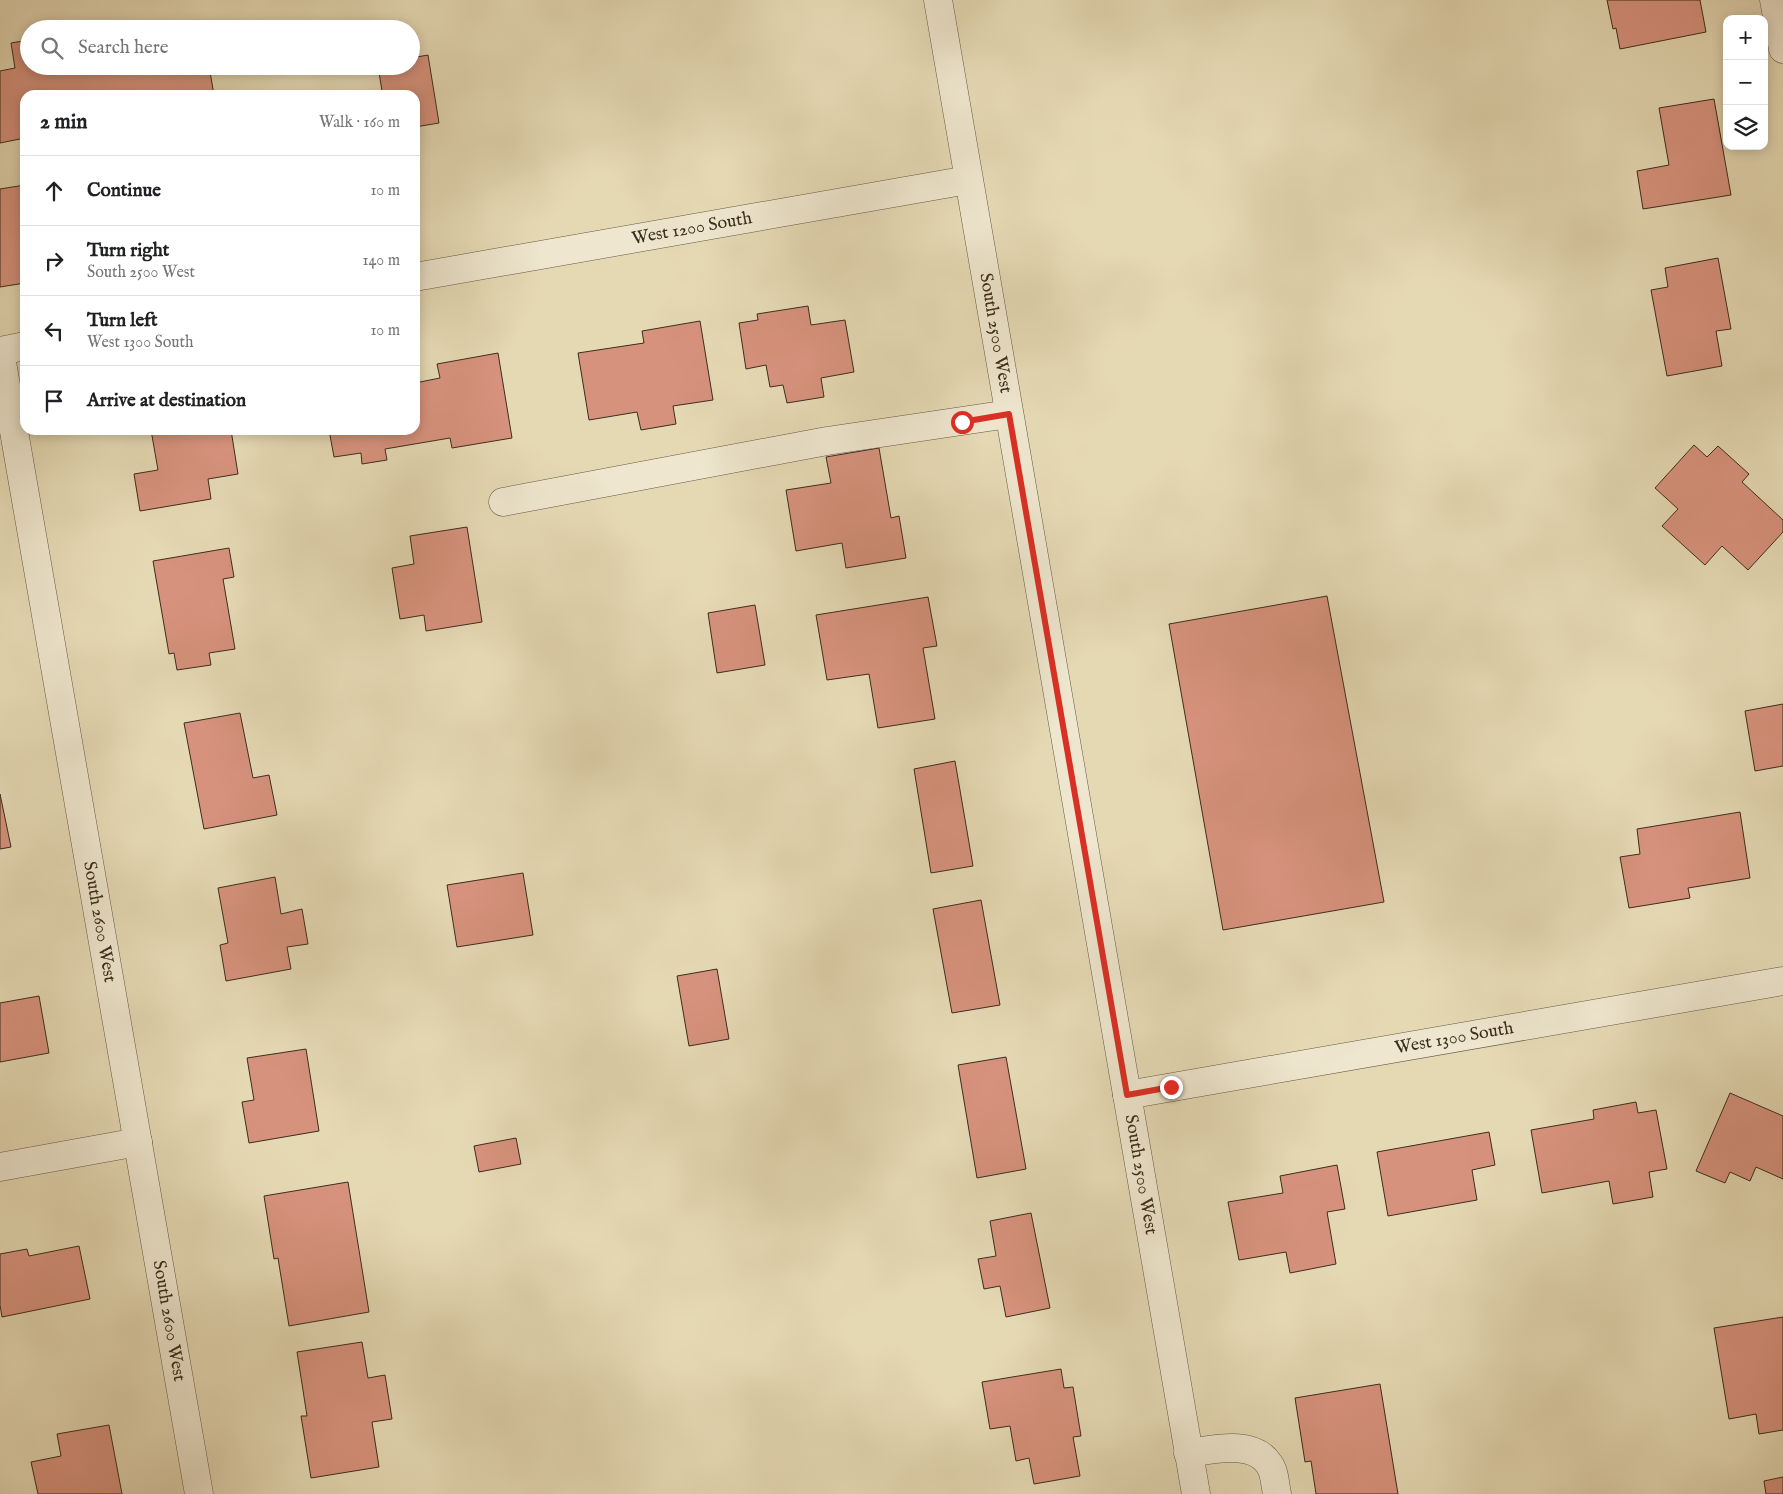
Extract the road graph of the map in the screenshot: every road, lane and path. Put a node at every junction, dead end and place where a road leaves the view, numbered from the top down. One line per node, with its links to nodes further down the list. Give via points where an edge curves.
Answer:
1 (938, 0): 4 (street, South 2500 West)
2 (1774, 0): 3 (street)
3 (1783, 49)
4 (968, 180): 5 (street, West 1200 South); 8 (street, South 2500 West)
5 (420, 277)
6 (20, 347): 7 (street)
7 (0, 351): 12 (street, South 2600 West)
8 (1009, 414): 9 (street, via 827,441); 11 (street, South 2500 West)
9 (503, 502)
10 (1783, 981): 11 (street, West 1300 South)
11 (1127, 1095): 14 (street, South 2500 West)
12 (138, 1142): 13 (street); 15 (street, South 2600 West)
13 (0, 1167)
14 (1188, 1453): 16 (street, South 2500 West); 17 (street, via 1232,1448 1258,1453 1269,1464)
15 (199, 1494)
16 (1196, 1494)
17 (1276, 1494)

